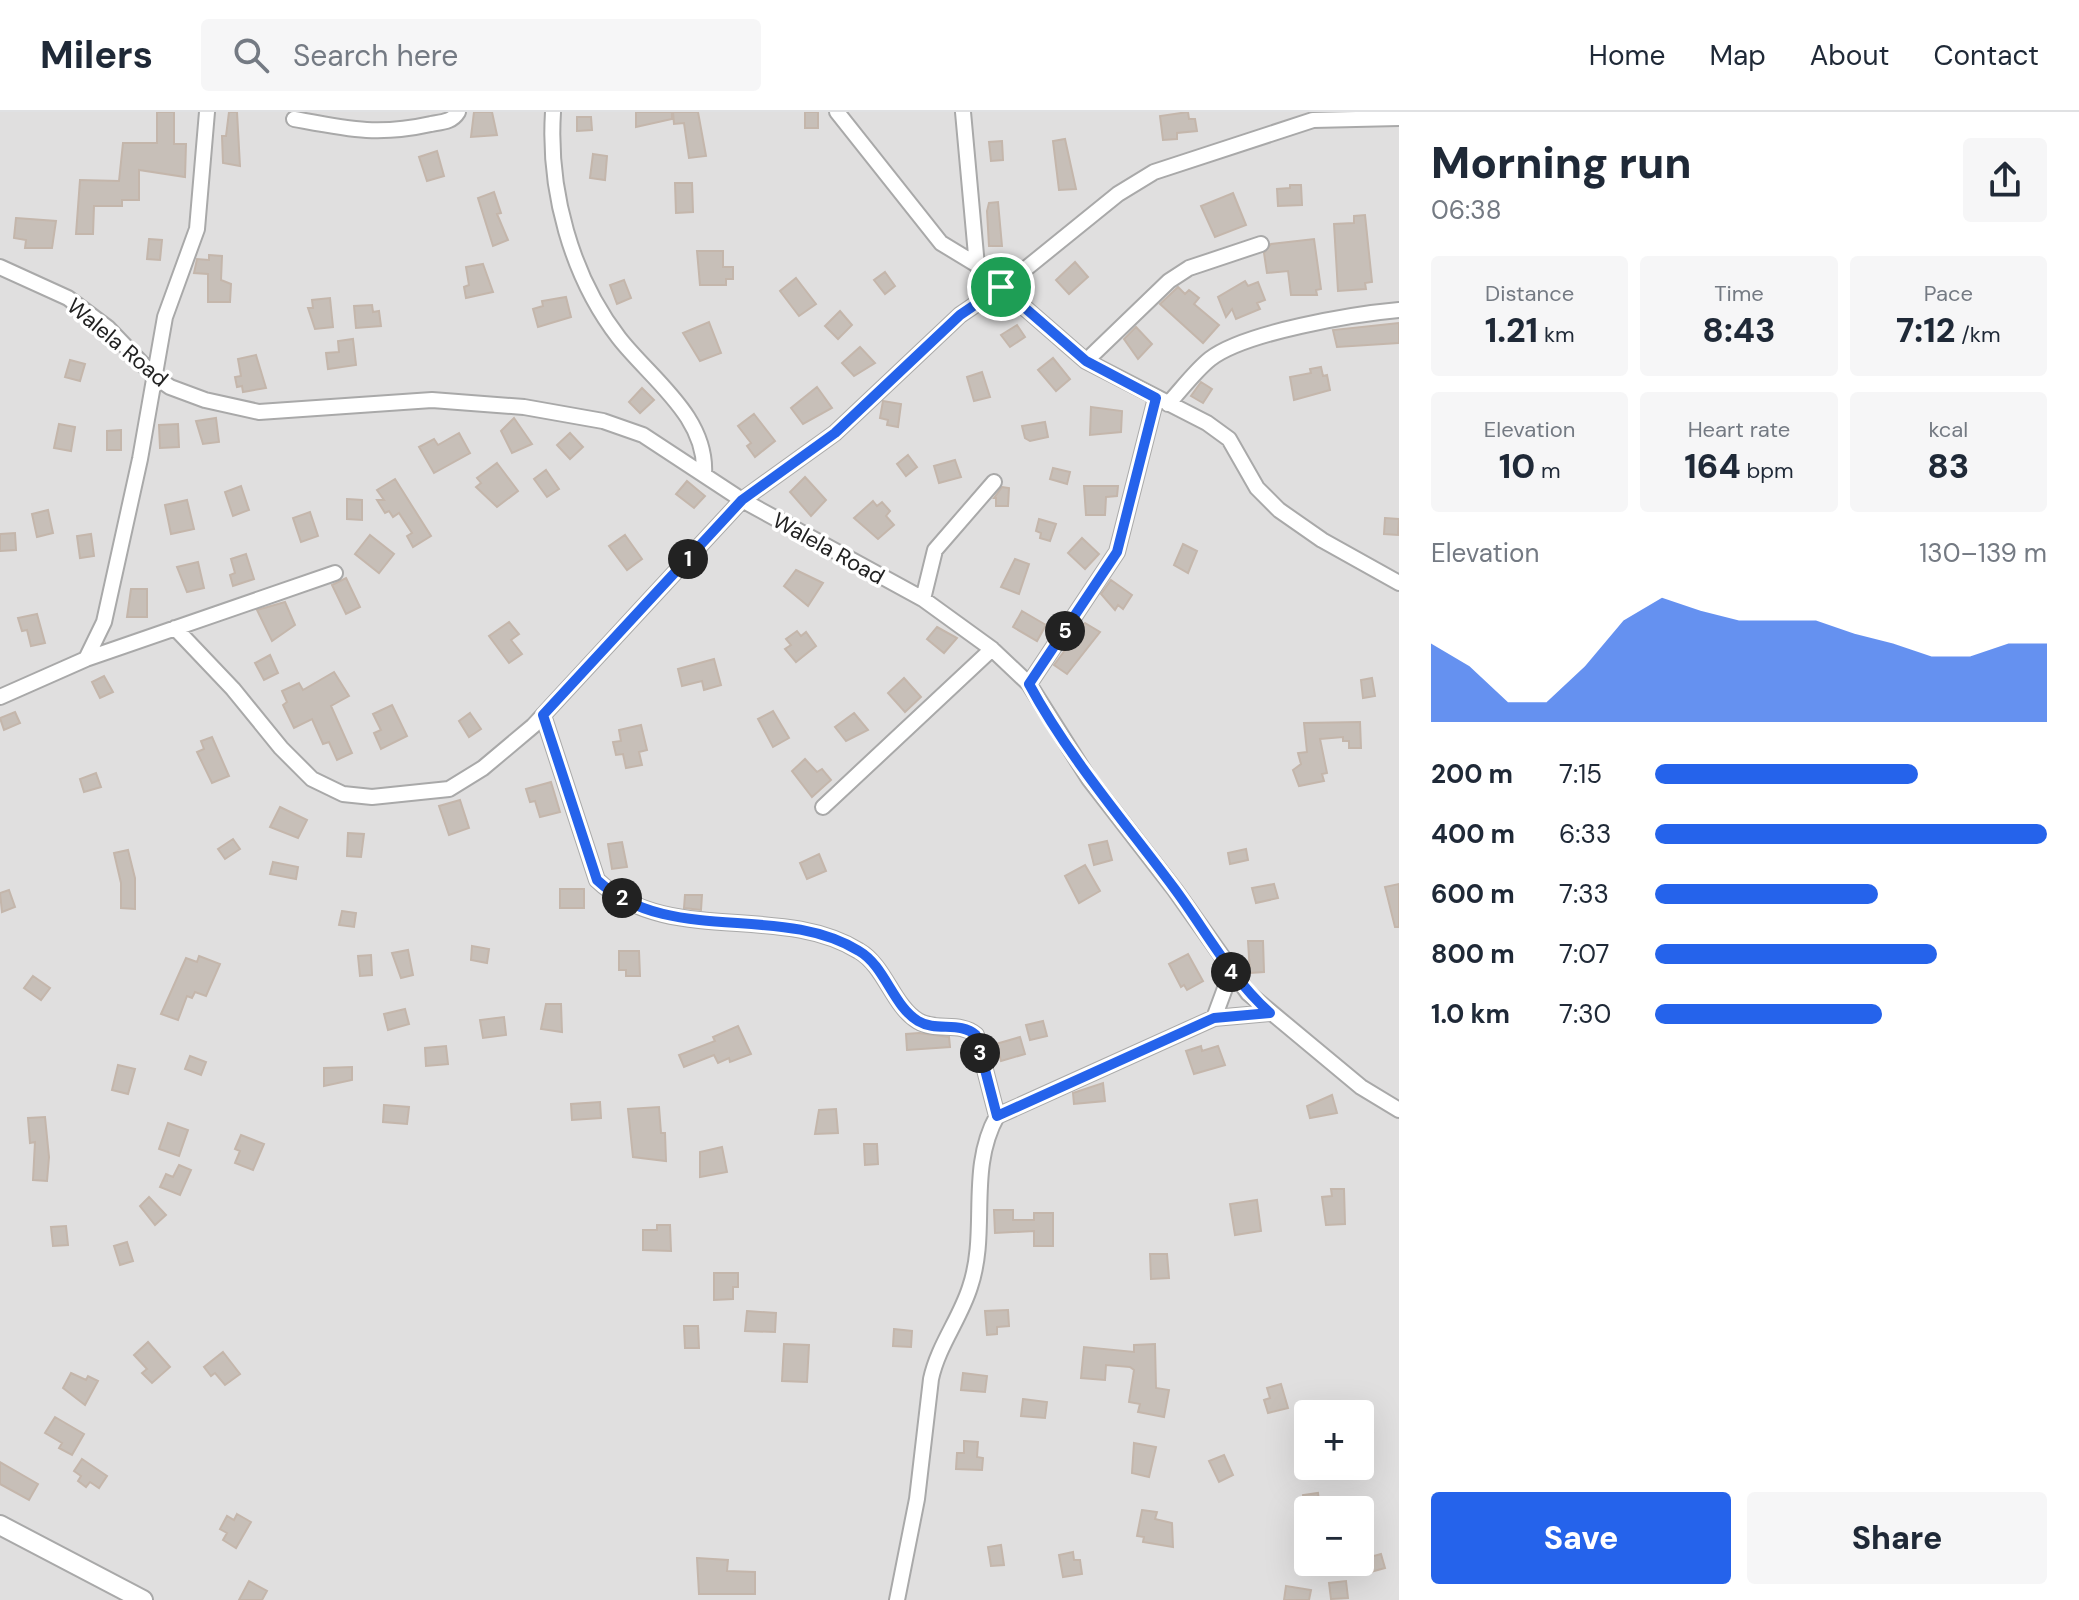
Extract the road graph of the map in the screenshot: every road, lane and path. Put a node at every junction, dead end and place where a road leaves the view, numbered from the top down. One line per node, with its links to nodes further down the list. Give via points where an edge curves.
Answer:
1 (207, 112): 15 (street, via 197,229 165,317)
2 (458, 112): 8 (street, via 452,120 373,133)
3 (553, 112): 17 (street, via 560,212 581,271 618,337 668,391 699,438)
4 (837, 112): 10 (street, via 941,243)
5 (963, 112): 10 (street)
6 (1313, 116): 7 (street); 12 (street, via 1154,172 1118,194)
7 (1399, 118)
8 (294, 119)
9 (1261, 244): 14 (street, via 1189,268 1169,281)
10 (977, 266): 12 (street)
11 (0, 267): 15 (street, Walela Road, via 68,298 108,328)
12 (1004, 285): 14 (street); 19 (street, via 960,315 835,433)
13 (1399, 310): 16 (street, via 1249,340 1211,359)
14 (1086, 361): 16 (street)
15 (154, 376): 17 (street, Walela Road, via 205,400 259,412 432,400 524,407 603,421 643,435); 25 (street, via 104,622)
16 (1162, 401): 21 (street, via 1229,439 1257,488 1279,510); 26 (street, via 1117,552)
17 (704, 475): 19 (street, Walela Road)
18 (994, 482): 22 (street, via 935,550)
19 (742, 500): 22 (street, Walela Road); 28 (street)
20 (335, 573): 23 (street)
21 (1399, 583)
22 (923, 599): 24 (street, Walela Road)
23 (175, 628): 25 (street); 28 (street, via 312,779 343,794 449,789 483,768)
24 (992, 649): 26 (street, Walela Road); 29 (street)
25 (86, 659): 27 (street)
26 (1029, 684): 30 (street, Walela Road, via 1089,779)
27 (0, 697)
28 (543, 715): 34 (street, via 597,880 609,891 682,919 796,928 861,952 914,1019 976,1035)
29 (823, 807)
30 (1231, 972): 31 (street, Walela Road); 32 (street)
31 (1270, 1013): 32 (street); 33 (street, Walela Road, via 1361,1087)
32 (1214, 1018): 34 (street)
33 (1399, 1110)
34 (997, 1116): 37 (street, via 980,1163 977,1258 970,1287 931,1379 917,1499)
35 (0, 1525): 36 (street)
36 (143, 1600)
37 (897, 1600)

